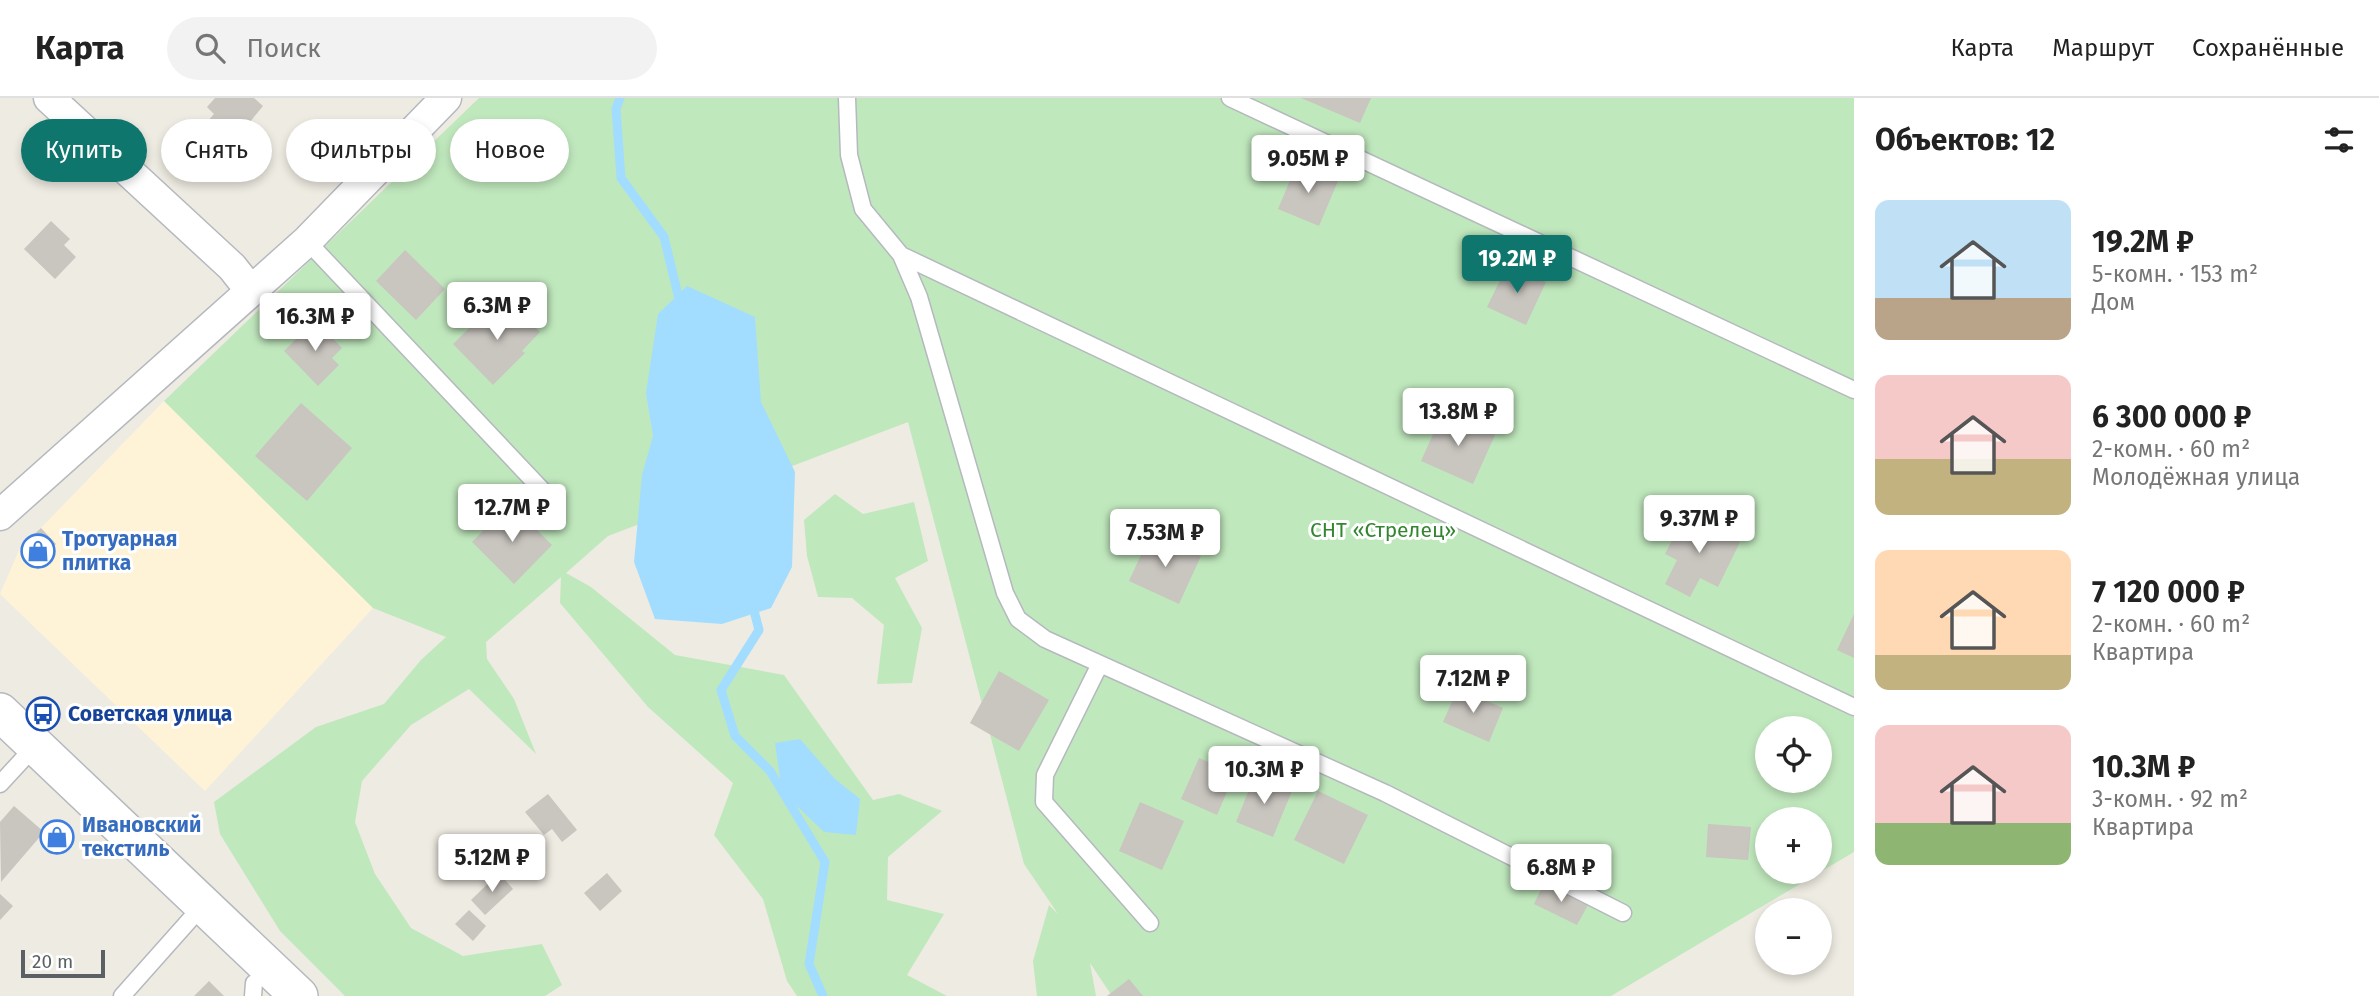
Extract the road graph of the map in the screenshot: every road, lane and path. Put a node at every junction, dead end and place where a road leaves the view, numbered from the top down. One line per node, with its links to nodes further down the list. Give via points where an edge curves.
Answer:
1 (49, 98): 7 (street, via 232,267)
2 (446, 98): 5 (street)
3 (847, 98): 6 (lane, via 849,155 863,209)
4 (1230, 98): 8 (lane)
5 (307, 241): 7 (street); 9 (lane)
6 (901, 256): 11 (lane, via 919,297 1005,593 1018,619 1045,639); 12 (lane)
7 (251, 291): 10 (street)
8 (1854, 390)
9 (545, 493)
10 (0, 515)
11 (1100, 664): 17 (lane, via 1385,793); 18 (lane, via 1045,775 1044,802)
12 (1854, 707)
13 (0, 712): 14 (street)
14 (36, 745): 15 (lane); 16 (street)
15 (0, 784)
16 (204, 905): 19 (lane); 20 (street)
17 (1623, 913)
18 (1150, 923)
19 (122, 996)
20 (299, 996)

